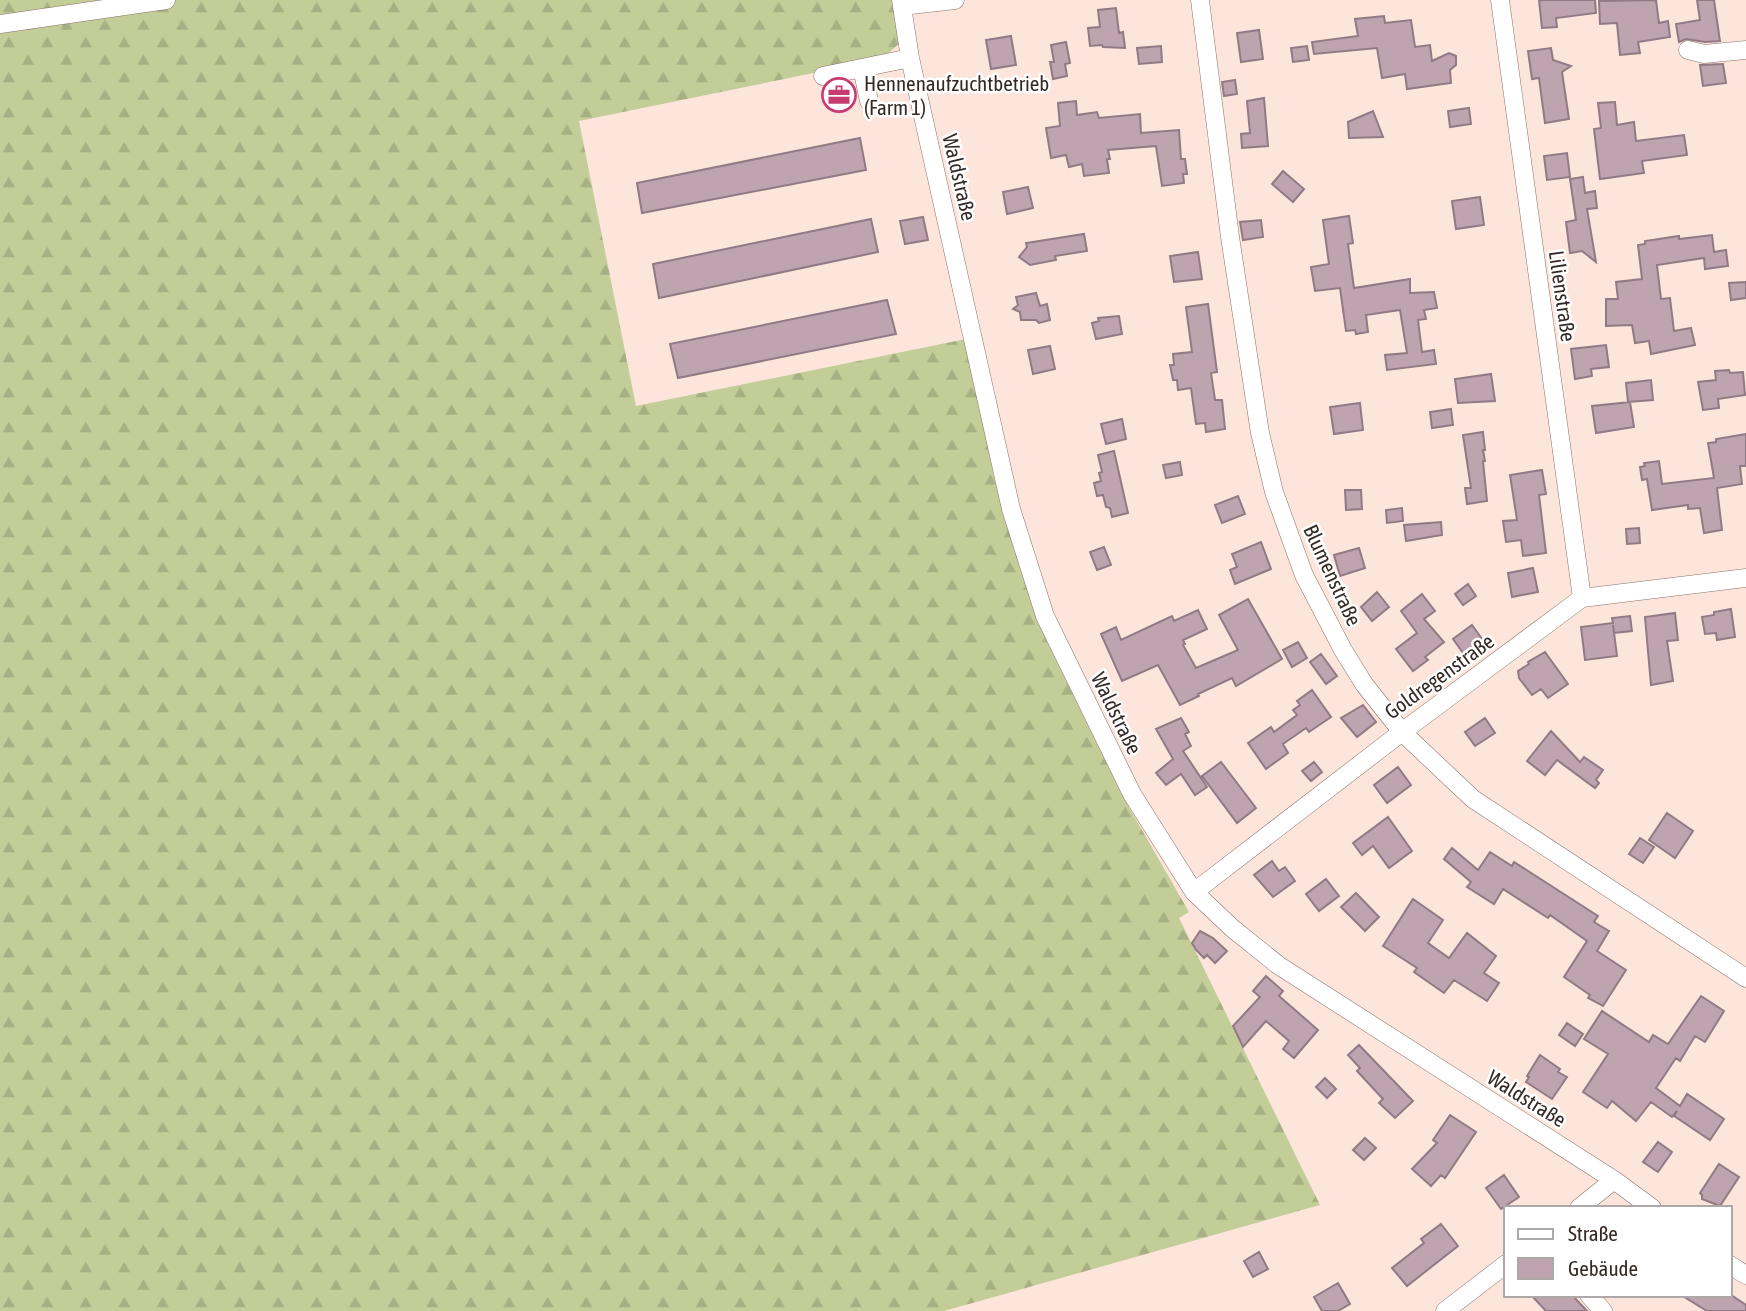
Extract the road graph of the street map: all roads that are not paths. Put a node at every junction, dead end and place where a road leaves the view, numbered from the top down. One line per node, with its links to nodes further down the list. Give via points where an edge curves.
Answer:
1 (166, 0): 6 (street)
2 (955, 0): 5 (street)
3 (1200, 0): 15 (street, Blumenstraße, via 1234,263 1260,433 1274,492 1304,575 1343,650)
4 (1500, 0): 14 (street, Lilienstraße)
5 (901, 3): 9 (street, Waldstraße)
6 (0, 24)
7 (1688, 50): 8 (street, via 1704,54)
8 (1746, 50)
9 (910, 58): 10 (street); 16 (street, Waldstraße, via 1011,509 1045,616 1132,794)
10 (862, 68): 11 (street); 12 (street)
11 (822, 76)
12 (869, 102)
13 (1746, 578): 14 (street, Goldregenstraße)
14 (1582, 598): 15 (street, Goldregenstraße)
15 (1402, 732): 16 (street, Goldregenstraße); 17 (street, Blumenstraße, via 1473,799)
16 (1194, 892): 18 (street, Waldstraße, via 1278,965)
17 (1746, 978)
18 (1614, 1180): 19 (street); 20 (street, Waldstraße)
19 (1582, 1206)
20 (1649, 1206)
21 (1504, 1266): 23 (street)
22 (1591, 1297): 24 (street)
23 (1445, 1311)
24 (1603, 1311)

